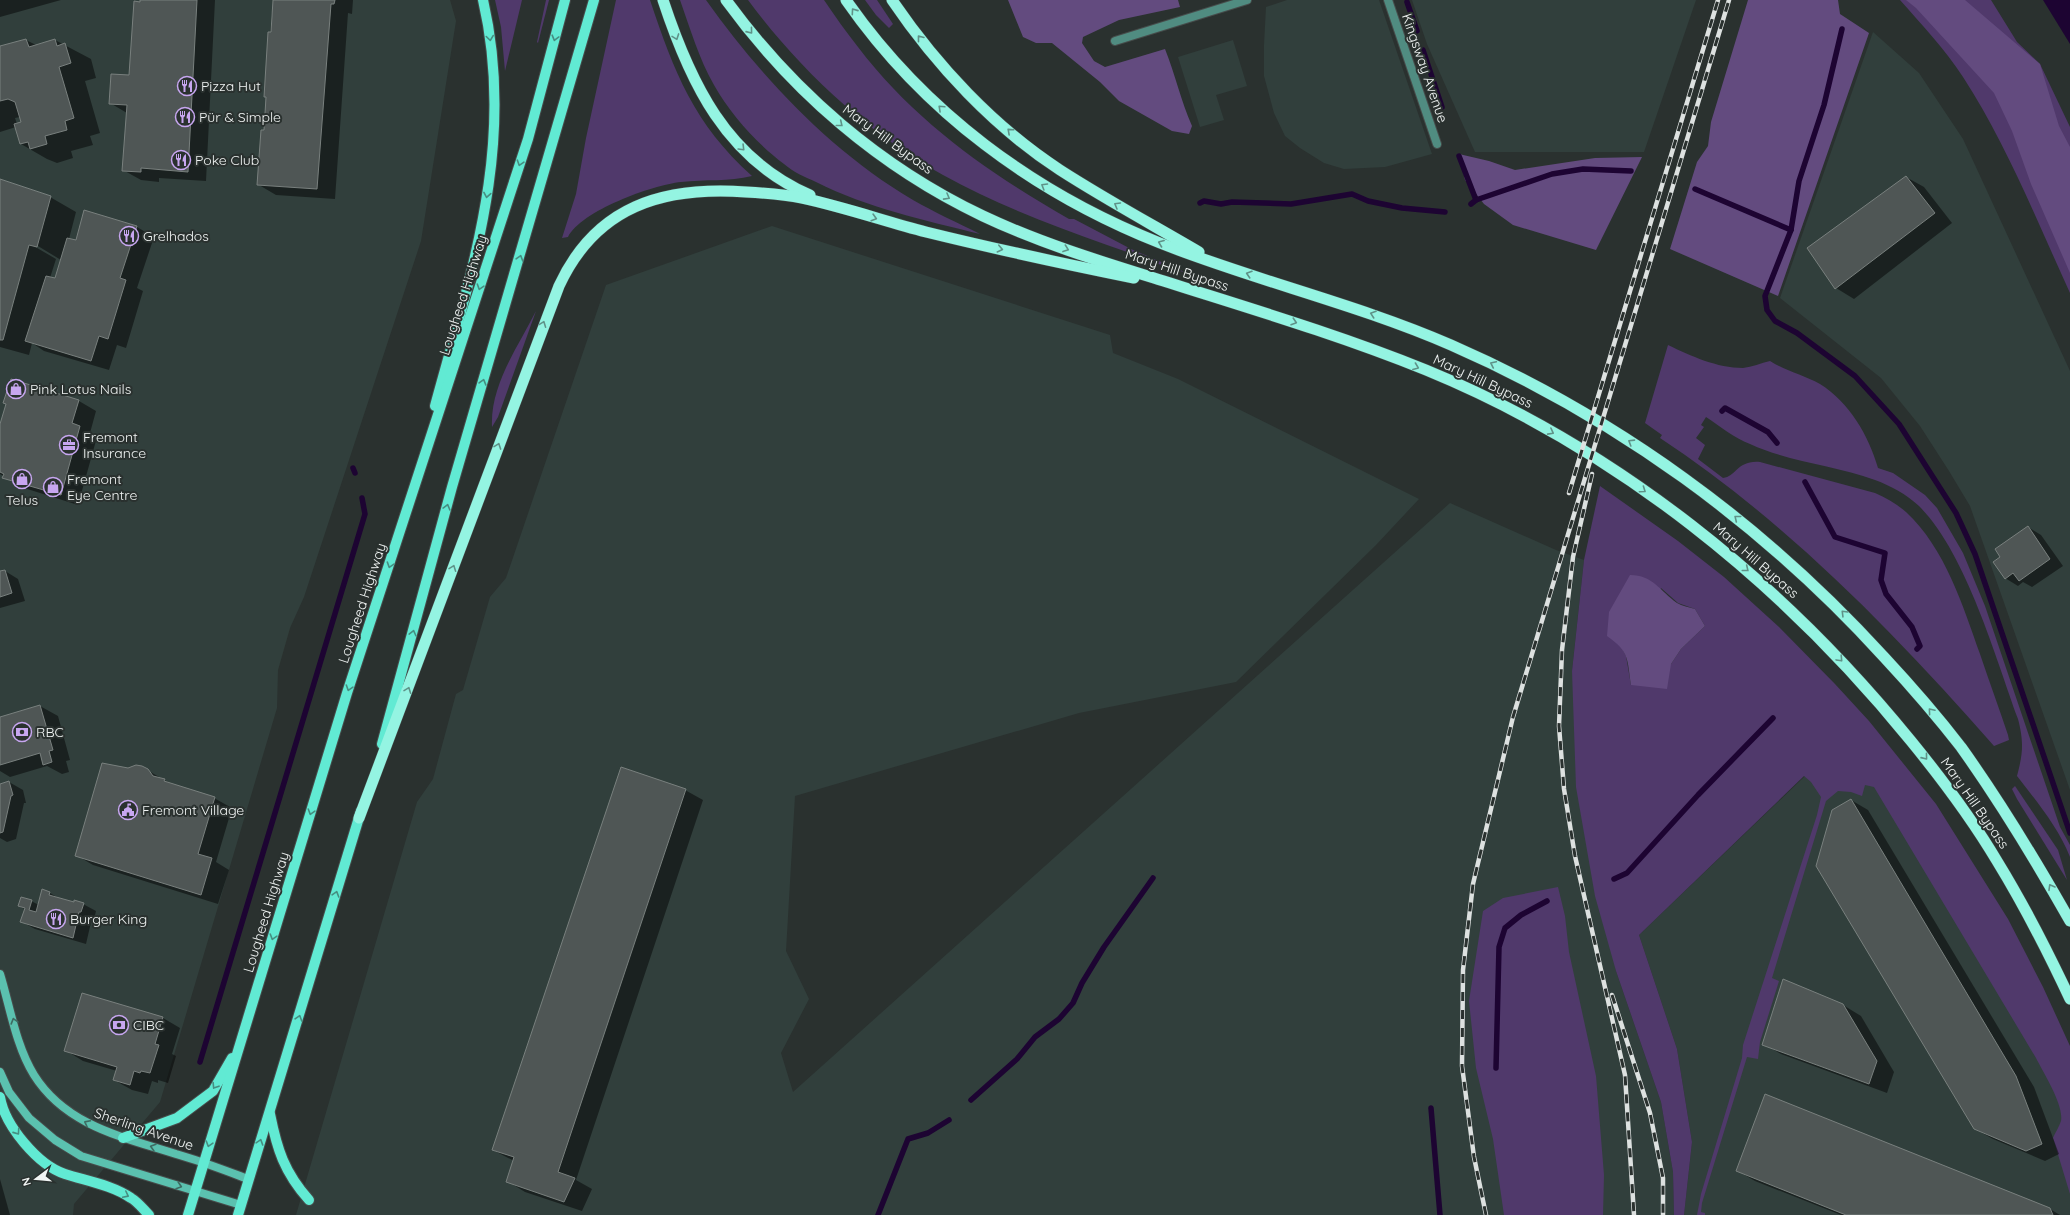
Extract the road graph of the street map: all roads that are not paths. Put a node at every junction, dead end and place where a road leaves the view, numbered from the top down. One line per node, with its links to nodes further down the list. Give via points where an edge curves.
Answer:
1 (483, 0): 15 (main road, one-way to 15, via 491,43 495,92 494,151 488,196 472,268)
2 (565, 0): 15 (main road, Lougheed Highway, one-way to 15, via 528,139)
3 (594, 0): 16 (main road, one-way to 3, via 408,654 452,487)
4 (663, 0): 12 (highway, one-way to 12, via 693,78 730,136 778,178 797,190)
5 (726, 0): 14 (highway, Mary Hill Bypass, one-way to 14, via 763,47 809,97 862,142 920,182 982,215 1044,242)
6 (846, 0): 13 (highway, Mary Hill Bypass, one-way to 6, via 1160,243 1090,211 1001,158 974,138 925,94 878,42)
7 (892, 0): 13 (highway, one-way to 7, via 1059,169 1014,135 967,92 932,54)
8 (1247, 0): 10 (street)
9 (1388, 0): 11 (street, Kingsway Avenue)
10 (1116, 41)
11 (1437, 144)
12 (837, 206): 14 (highway, one-way to 14, via 952,238); 16 (highway, one-way to 12, via 547,314 566,269 584,244 605,224 630,208 676,194 709,191 778,194)
13 (1224, 266): 17 (highway, Mary Hill Bypass, one-way to 13, via 2026,843 1988,786 1958,743 1904,679 1846,615 1782,555 1711,497 1634,443 1572,405 1507,371 1384,318)
14 (1198, 292): 19 (highway, Mary Hill Bypass, one-way to 19, via 1302,325 1428,371 1497,403 1561,437 1623,476 1691,524 1752,574 1821,639 1880,703 1932,766 1997,860)
15 (402, 528): 20 (main road, Lougheed Highway, one-way to 20, via 347,693)
16 (359, 818): 23 (main road, one-way to 16)
17 (2070, 921)
18 (0, 974): 24 (main road, Sherling Avenue, one-way to 18, via 76,1117 54,1099 34,1075 21,1048)
19 (2070, 999)
20 (242, 1040): 24 (main road, one-way to 24, via 213,1091 178,1118); 25 (main road, Lougheed Highway, one-way to 25)
21 (0, 1072): 27 (main road, one-way to 27, via 9,1092 29,1118 55,1140 81,1156)
22 (0, 1097): 30 (main road, one-way to 30, via 15,1131 37,1157 63,1173 132,1198)
23 (270, 1114): 26 (main road, one-way to 23); 28 (main road, via 277,1148 296,1185)
24 (123, 1138): 25 (main road, Sherling Avenue, one-way to 24)
25 (204, 1163): 26 (main road, Sherling Avenue); 27 (main road, Lougheed Highway)
26 (248, 1179): 29 (main road)
27 (195, 1191): 29 (main road); 31 (main road, Lougheed Highway)
28 (309, 1200)
29 (241, 1204): 32 (main road)
30 (149, 1215)
31 (188, 1215)
32 (238, 1215)

